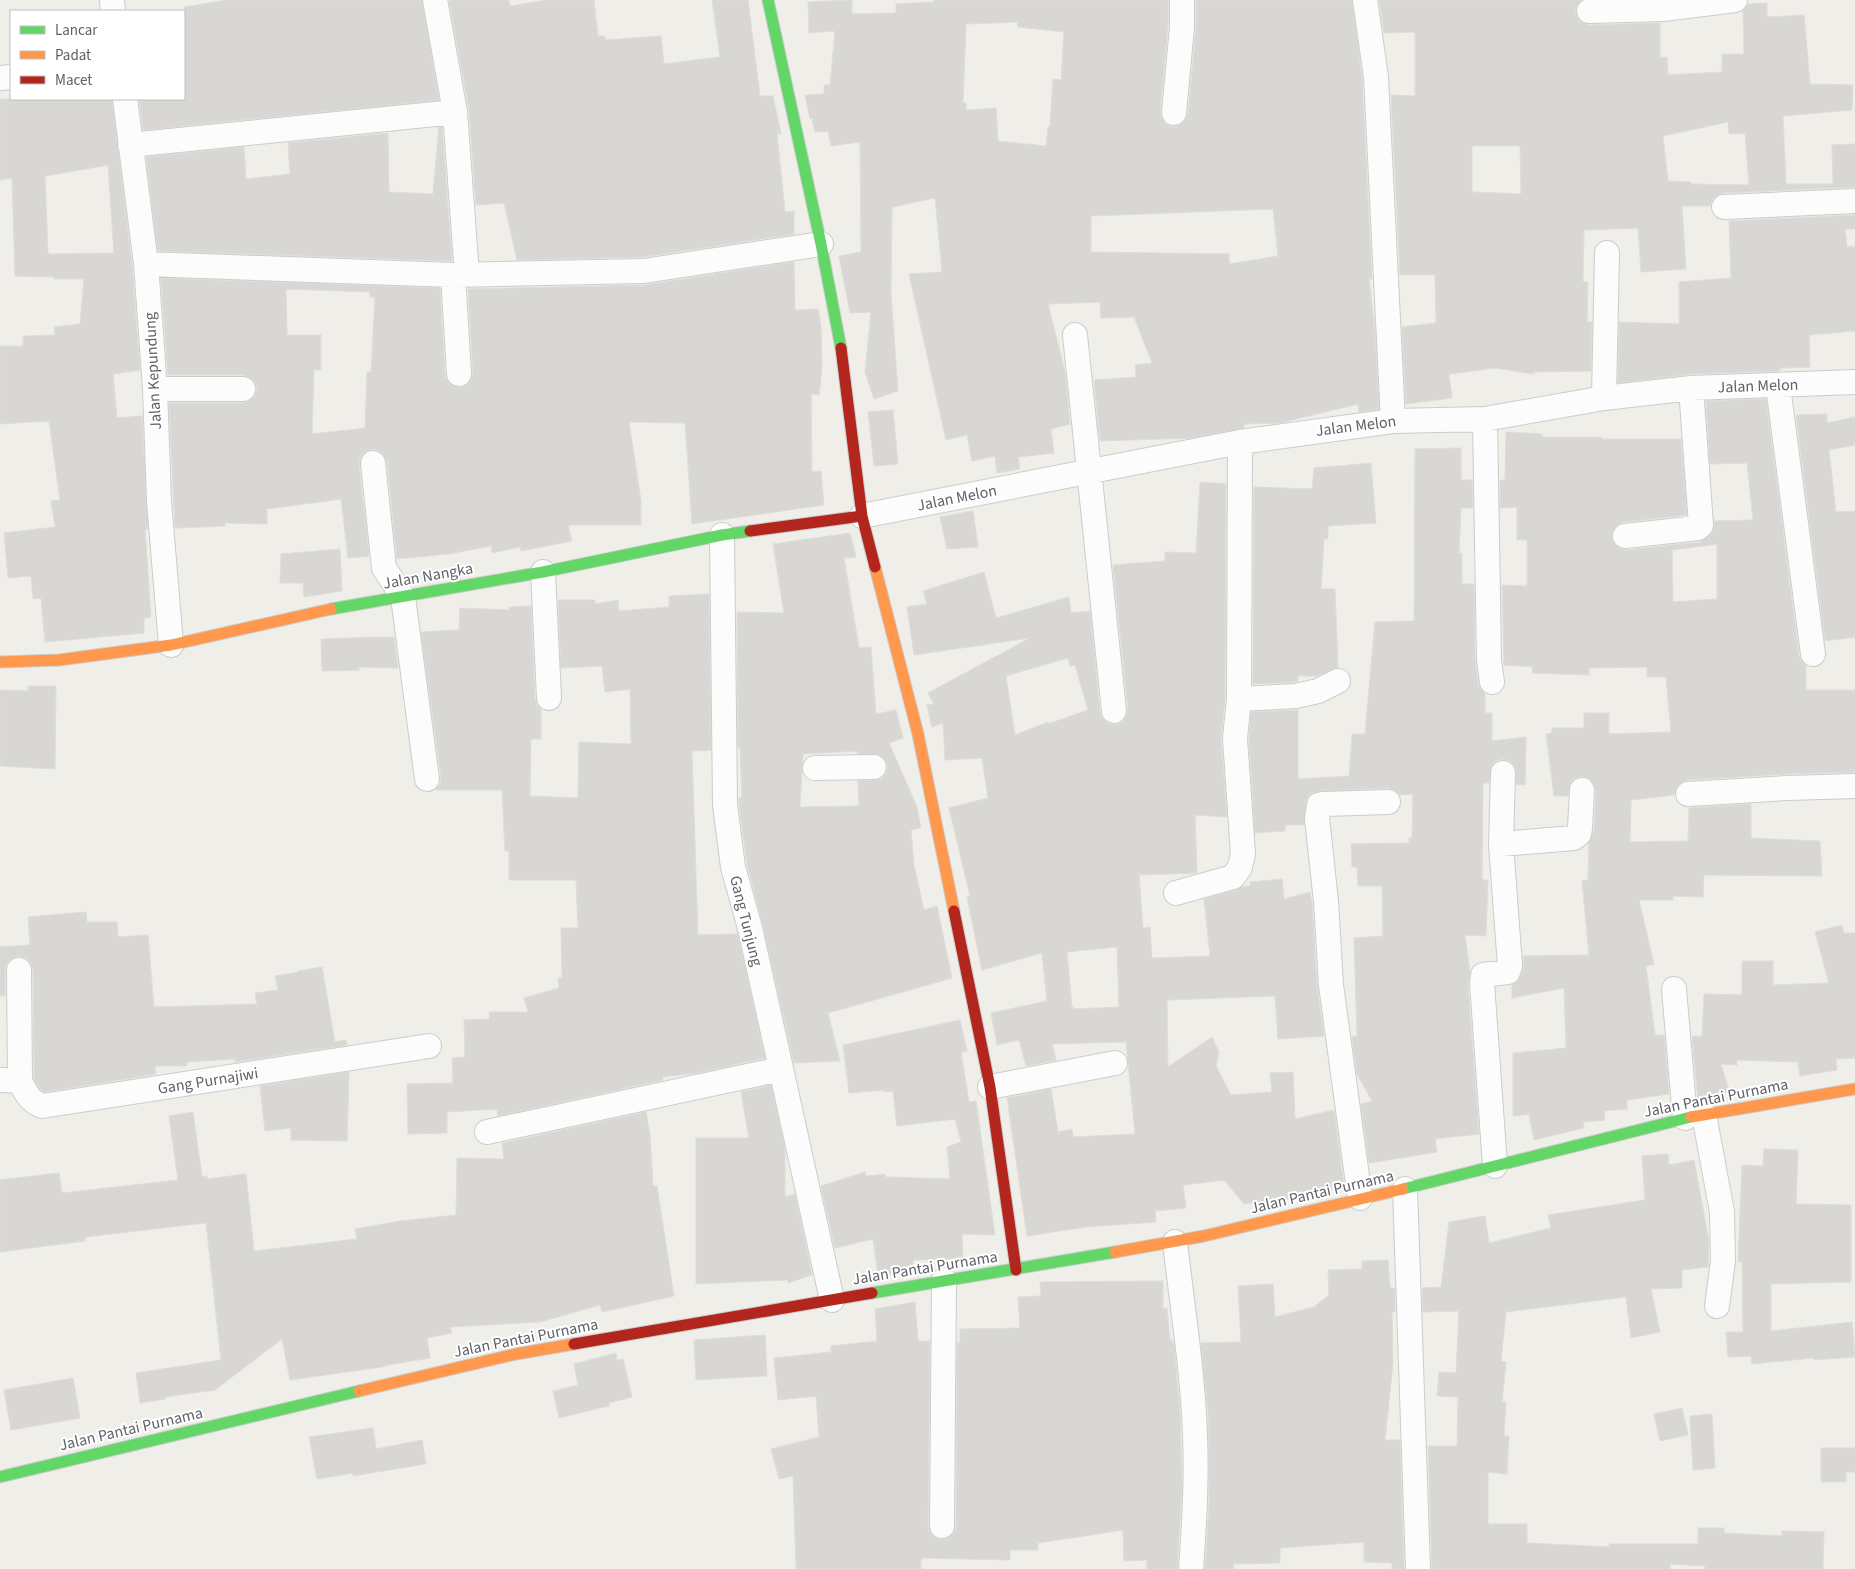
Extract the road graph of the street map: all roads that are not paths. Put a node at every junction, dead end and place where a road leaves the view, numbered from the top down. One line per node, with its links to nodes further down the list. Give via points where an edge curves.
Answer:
1 (435, 0): 8 (street)
2 (768, 0): 13 (street)
3 (1182, 0): 9 (street)
4 (1365, 0): 26 (street, via 1376,78)
5 (1735, 0): 6 (street, via 1663,9)
6 (1589, 11)
7 (125, 100): 10 (street, Jalan Kepundung)
8 (455, 112): 10 (street); 16 (street)
9 (1174, 113)
10 (130, 145): 15 (street, Jalan Kepundung)
11 (1855, 201): 12 (street)
12 (1724, 207)
13 (821, 244): 16 (street, via 644,271); 30 (street, via 842,353)
14 (1607, 253): 24 (street)
15 (146, 264): 16 (street); 22 (street, Jalan Kepundung)
16 (460, 275): 18 (street)
17 (1074, 335): 29 (street)
18 (459, 374)
19 (1855, 382): 20 (street, Jalan Melon)
20 (1778, 386): 21 (street, Jalan Melon); 36 (street)
21 (1691, 388): 24 (street, Jalan Melon); 32 (street, via 1701,525 1698,528)
22 (155, 389): 23 (street); 35 (street, Jalan Kepundung, via 159,501)
23 (243, 389)
24 (1604, 398): 25 (street, Jalan Melon)
25 (1485, 419): 26 (street, Jalan Melon); 39 (street, via 1488,660)
26 (1393, 421): 27 (street, Jalan Melon)
27 (1240, 442): 29 (street, Jalan Melon); 41 (street)
28 (373, 463): 34 (street, via 384,568)
29 (1088, 472): 30 (street, Jalan Melon); 42 (street)
30 (862, 516): 31 (street, Jalan Nangka); 59 (street, via 918,734)
31 (722, 535): 33 (street, Jalan Nangka); 57 (street, Gang Tunjung, via 727,826 732,867 750,928)
32 (1625, 536)
33 (544, 572): 34 (street, Jalan Nangka); 40 (street)
34 (403, 597): 35 (street, Jalan Nangka, via 308,613); 46 (street)
35 (171, 645): 37 (street, Jalan Nangka, via 59,660)
36 (1813, 654)
37 (0, 662)
38 (1338, 681): 41 (street, via 1318,691 1296,696)
39 (1492, 682)
40 (549, 698)
41 (1239, 699): 52 (street, via 1235,738 1243,854 1240,866 1233,877)
42 (1114, 711)
43 (874, 767): 44 (street)
44 (815, 768)
45 (1503, 773): 51 (street)
46 (427, 779)
47 (1855, 786): 49 (street)
48 (1582, 790): 51 (street, via 1580,828 1574,838)
49 (1688, 794)
50 (1388, 802): 65 (street, via 1323,804 1319,805 1317,818 1331,985)
51 (1501, 844): 63 (street, via 1510,966 1508,972 1483,975 1482,983)
52 (1176, 893)
53 (19, 970): 58 (street)
54 (1674, 989): 61 (street)
55 (429, 1046): 58 (street, Gang Purnajiwi, via 51,1106 33,1103)
56 (1115, 1064): 59 (street)
57 (780, 1069): 62 (street); 69 (street, Gang Tunjung)
58 (10, 1081)
59 (990, 1088): 67 (street)
60 (1855, 1089): 61 (street, Jalan Pantai Purnama)
61 (1695, 1116): 63 (street, Jalan Pantai Purnama); 70 (street, via 1722,1212 1723,1261)
62 (487, 1132)
63 (1495, 1166): 64 (street, Jalan Pantai Purnama)
64 (1405, 1189): 65 (street, Jalan Pantai Purnama); 74 (street)
65 (1360, 1198): 66 (street, Jalan Pantai Purnama)
66 (1175, 1242): 67 (street, Jalan Pantai Purnama); 73 (street, via 1196,1435)
67 (1016, 1270): 68 (street, Jalan Pantai Purnama)
68 (944, 1280): 69 (street, Jalan Pantai Purnama); 72 (street)
69 (832, 1300): 71 (street, Jalan Pantai Purnama, via 516,1354)
70 (1717, 1306)
71 (0, 1476)
72 (942, 1526)
73 (1191, 1569)
74 (1418, 1569)

